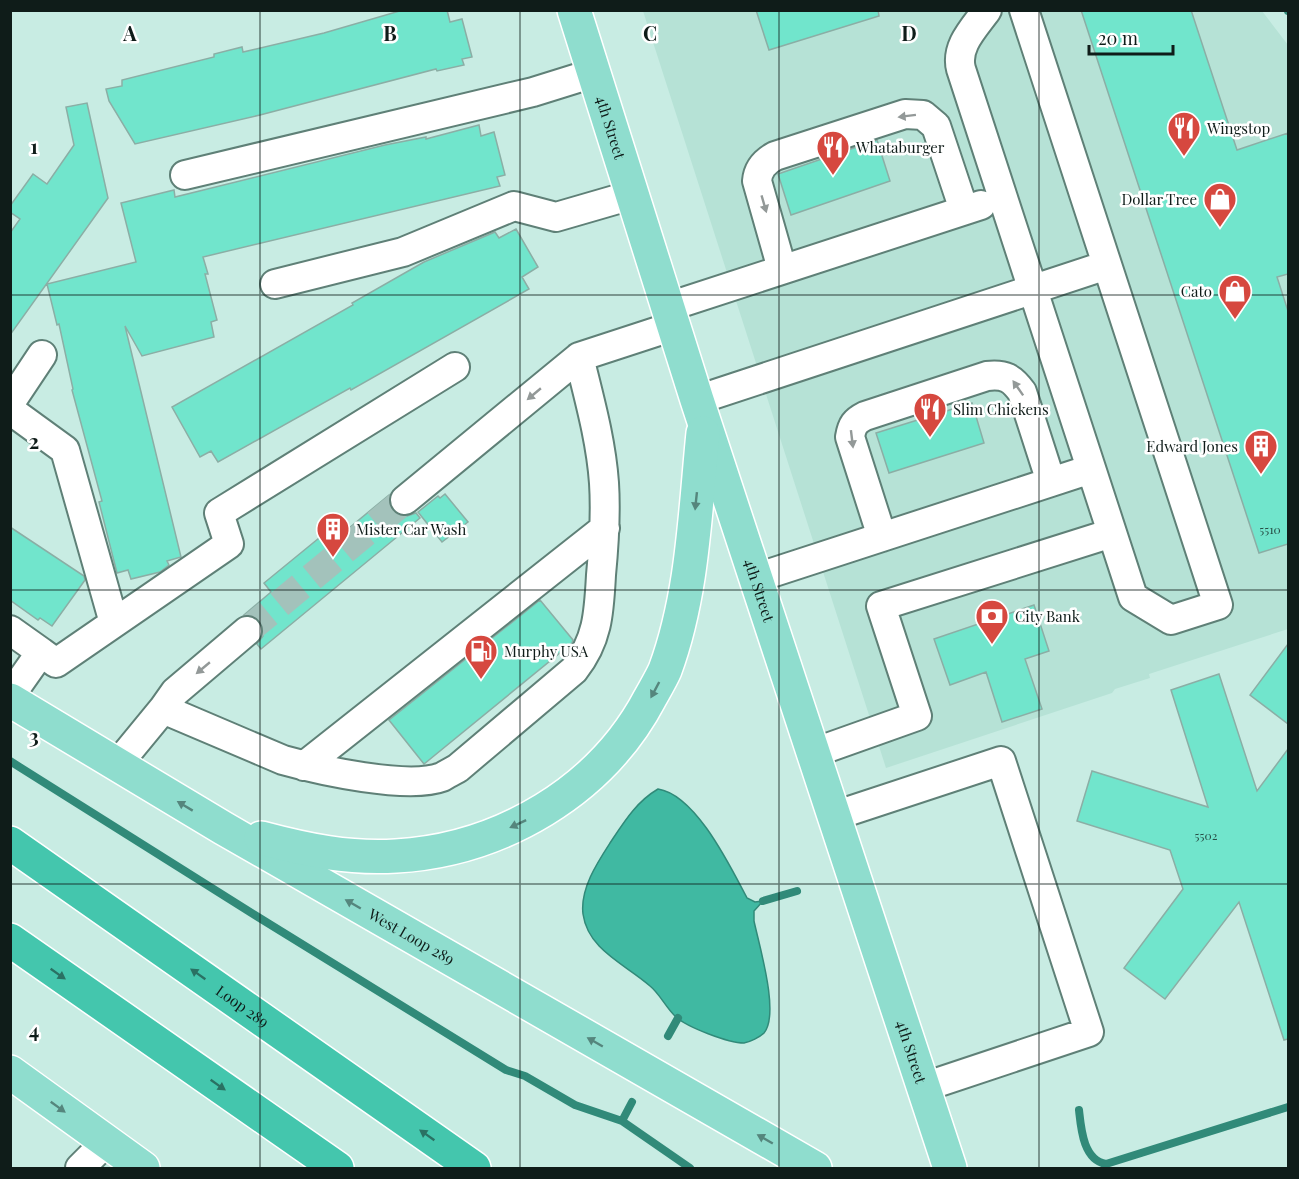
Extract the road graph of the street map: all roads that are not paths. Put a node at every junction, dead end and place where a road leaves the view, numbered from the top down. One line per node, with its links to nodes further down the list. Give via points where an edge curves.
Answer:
1 (574, 10): 4 (main road, 4th Street)
2 (987, 10): 7 (lane, via 968,36 959,62)
3 (1024, 10): 9 (lane)
4 (594, 73): 5 (lane, via 533,92); 6 (main road, 4th Street)
5 (185, 175)
6 (632, 195): 11 (lane, via 556,217 514,206 403,252); 13 (main road, 4th Street)
7 (1003, 198): 8 (lane); 12 (lane)
8 (964, 210): 10 (lane); 10 (lane, one-way to 10, via 936,126 923,115 905,114 775,156 758,171 758,182)
9 (1107, 265): 12 (lane); 24 (lane, via 1218,605 1171,620 1133,597)
10 (782, 269): 13 (lane)
11 (275, 284)
12 (1033, 289): 19 (lane); 20 (lane)
13 (671, 316): 15 (lane); 19 (main road, 4th Street)
14 (42, 355): 17 (lane)
15 (579, 357): 22 (lane, one-way to 22); 23 (lane, via 598,441)
16 (455, 367): 27 (lane, via 219,513 229,544)
17 (10, 403)
18 (10, 410): 27 (lane, via 65,450)
19 (701, 411): 26 (main road, 4th Street); 37 (main road, one-way to 37, via 688,576 664,672 629,733 563,799 492,836 433,852 396,856 331,854)
20 (1091, 469): 21 (lane); 24 (lane)
21 (1051, 482): 25 (lane); 25 (lane, one-way to 25, via 1022,392 1006,376 987,376 855,421 850,437)
22 (405, 500)
23 (605, 528): 35 (lane); 35 (lane, via 599,612 595,635 585,656 574,670 458,768 441,777 399,782)
24 (1112, 533): 33 (lane, via 881,606 917,717)
25 (882, 537): 26 (lane)
26 (756, 578): 33 (main road, 4th Street)
27 (114, 623): 30 (lane, via 56,663)
28 (10, 630): 30 (lane)
29 (247, 631): 32 (lane, one-way to 32, via 182,686)
30 (41, 652): 31 (lane)
31 (10, 698): 34 (main road, West Loop 289)
32 (163, 709): 34 (lane); 35 (lane)
33 (813, 753): 36 (main road, 4th Street)
34 (117, 765): 37 (main road, West Loop 289, one-way to 34)
35 (304, 766)
36 (834, 816): 43 (main road, 4th Street); 43 (lane, via 1001,761 1005,772 1089,1032)
37 (223, 828): 49 (main road, West Loop 289, one-way to 37)
38 (10, 837): 40 (highway)
39 (10, 843): 40 (highway, Loop 289)
40 (80, 891): 48 (highway, Loop 289, one-way to 40)
41 (10, 940): 47 (highway, one-way to 47)
42 (10, 1072): 44 (main road, one-way to 44)
43 (924, 1088): 50 (main road, 4th Street)
44 (106, 1142): 45 (lane); 46 (main road)
45 (80, 1168)
46 (143, 1168)
47 (337, 1168)
48 (474, 1168)
49 (815, 1168)
50 (950, 1168)

